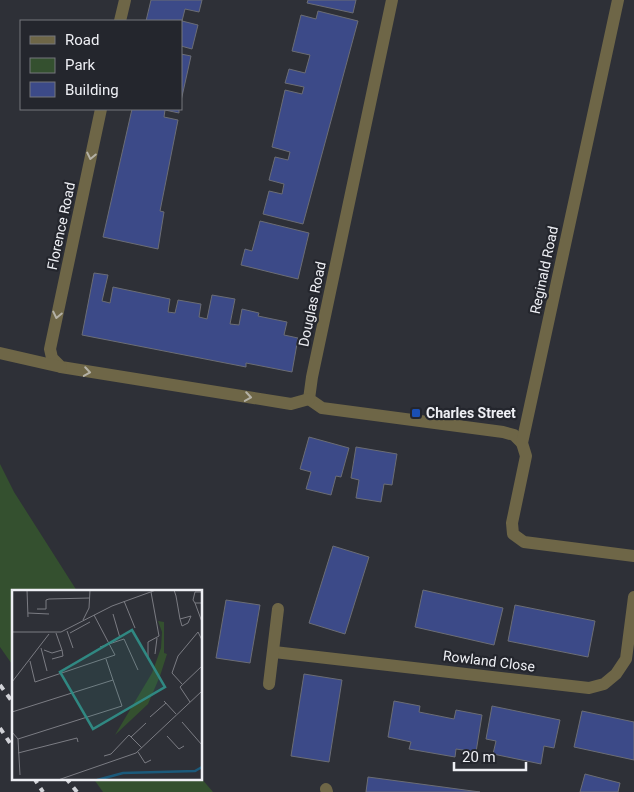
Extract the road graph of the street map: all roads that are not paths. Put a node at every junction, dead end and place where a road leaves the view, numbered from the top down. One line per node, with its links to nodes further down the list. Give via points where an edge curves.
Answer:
1 (125, 0): 4 (street)
2 (392, 0): 8 (street, Douglas Road)
3 (618, 0): 9 (street, Reginald Road)
4 (120, 20)
5 (101, 110): 7 (street, Florence Road, one-way to 7, via 50,349 52,358)
6 (0, 353): 7 (street)
7 (60, 367): 8 (street, one-way to 8, via 291,404)
8 (309, 399): 9 (street, via 322,408 503,432)
9 (522, 443): 10 (street, Reginald Road, via 526,456 512,523 513,534 524,542)
10 (634, 556)
11 (634, 597): 14 (street, Rowland Close)
12 (278, 609): 13 (street)
13 (274, 652): 14 (street, Rowland Close, via 589,688 604,684); 15 (street)
14 (630, 660)
15 (269, 684)

